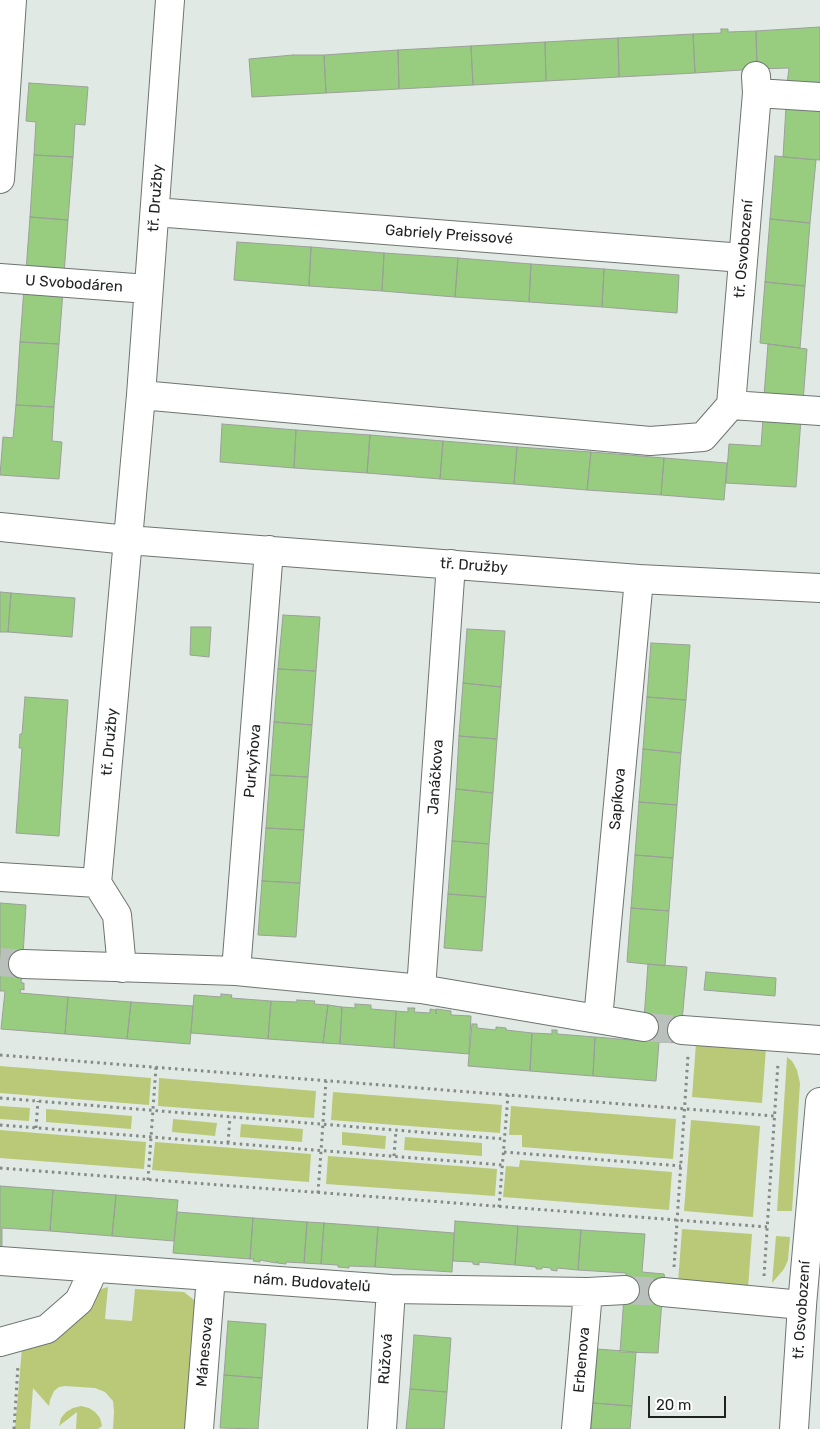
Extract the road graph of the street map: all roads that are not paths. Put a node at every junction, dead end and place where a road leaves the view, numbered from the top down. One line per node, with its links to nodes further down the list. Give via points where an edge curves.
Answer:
1 (12, 0): 4 (street)
2 (170, 0): 5 (street, tř. Družby)
3 (820, 97): 6 (street, tř. Osvobození, via 756,85)
4 (0, 180)
5 (155, 212): 6 (street, Gabriely Preissové); 8 (street, tř. Družby)
6 (743, 258): 10 (street, tř. Osvobození)
7 (0, 278): 8 (street, U Svobodáren)
8 (148, 289): 9 (street, tř. Družby)
9 (141, 395): 10 (street, via 650,441 702,437); 13 (street, tř. Družby)
10 (731, 405): 11 (street)
11 (820, 411)
12 (0, 527): 13 (street, tř. Družby)
13 (128, 540): 14 (street, tř. Družby); 19 (street, tř. Družby)
14 (269, 550): 15 (street, tř. Družby); 22 (street, Purkyňova)
15 (451, 564): 16 (street, tř. Družby); 23 (street, Janáčkova)
16 (639, 579): 17 (street, tř. Družby); 24 (street, Sapíkova)
17 (820, 588)
18 (0, 877): 19 (street)
19 (97, 883): 21 (street, via 117,915)
20 (23, 964): 21 (street)
21 (122, 968): 22 (street)
22 (236, 971): 23 (street)
23 (421, 989): 24 (street)
24 (598, 1019): 25 (street)
25 (644, 1027)
26 (686, 1030): 27 (street)
27 (820, 1040)
28 (820, 1102): 36 (street, tř. Osvobození)
29 (0, 1261): 30 (street, nám. Budovatelů)
30 (94, 1269): 31 (street, nám. Budovatelů); 37 (street, via 79,1301 47,1328)
31 (211, 1276): 32 (street, nám. Budovatelů); 38 (street, Mánesova)
32 (391, 1289): 34 (street, nám. Budovatelů); 39 (street, Růžová)
33 (625, 1290): 34 (street, nám. Budovatelů)
34 (588, 1292): 40 (street, Erbenova)
35 (667, 1293): 36 (street)
36 (802, 1305): 41 (street, tř. Osvobození)
37 (10, 1340)
38 (199, 1429)
39 (382, 1429)
40 (576, 1429)
41 (794, 1429)

